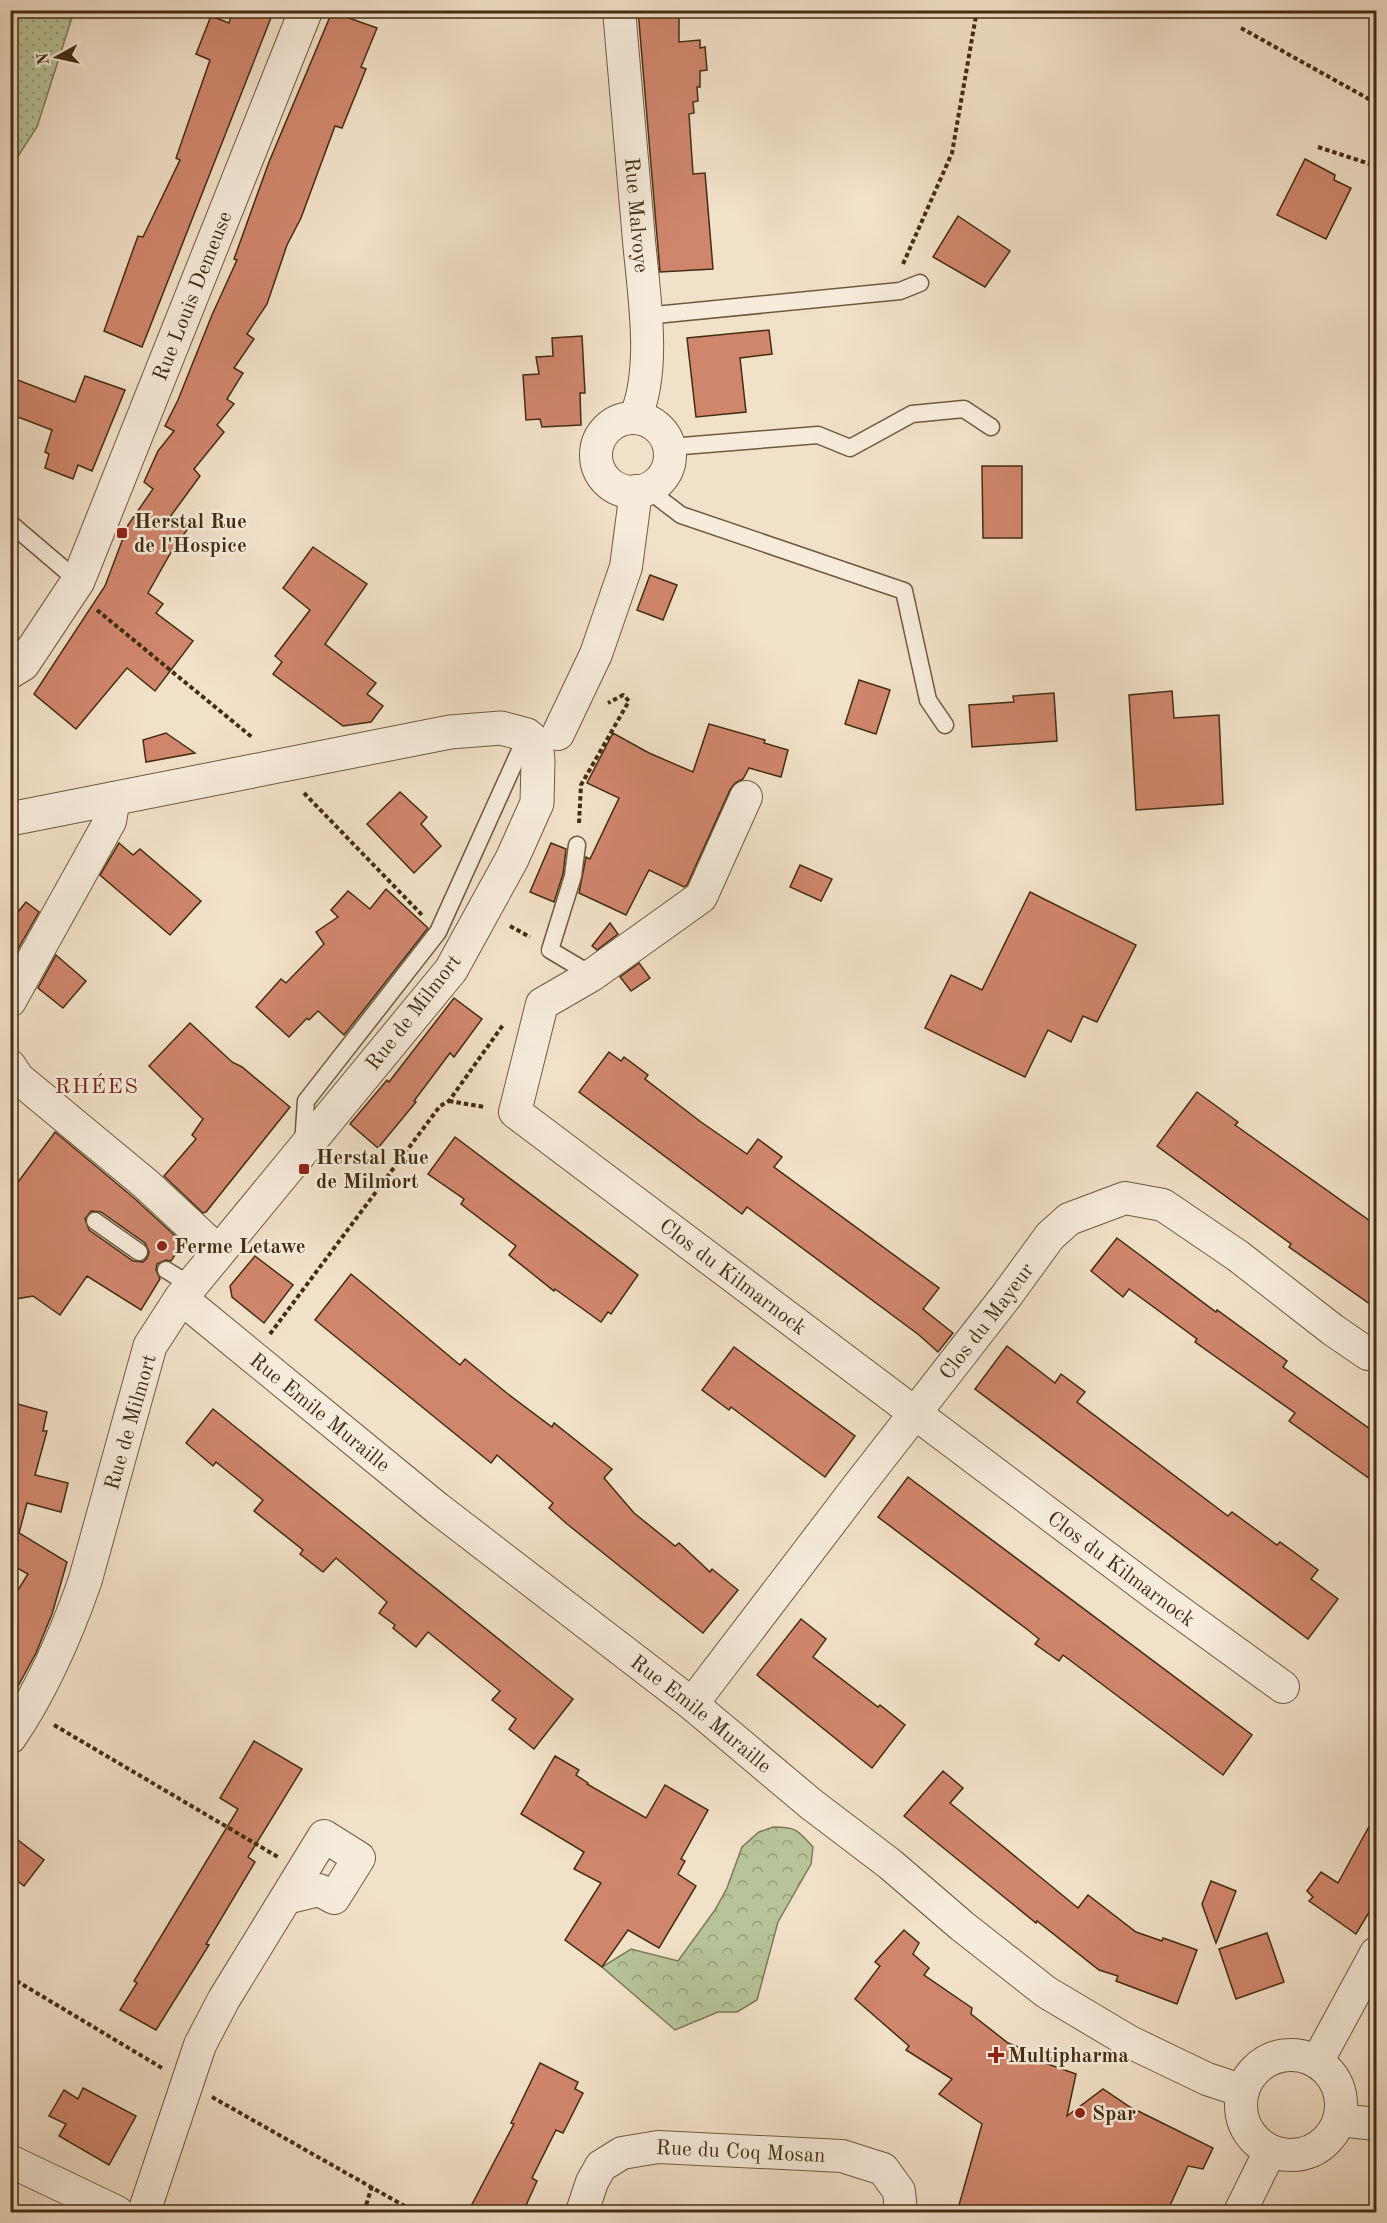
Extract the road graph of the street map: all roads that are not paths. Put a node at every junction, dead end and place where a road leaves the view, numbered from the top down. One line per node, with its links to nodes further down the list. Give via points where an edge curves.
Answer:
1 (306, 10): 10 (street, Rue Louis Demeuse)
2 (619, 10): 4 (street, Rue Malvoye)
3 (920, 283): 4 (lane, via 900,291)
4 (645, 316): 5 (street, Rue Malvoye, via 647,375)
5 (635, 418): 7 (street, via 657,426); 8 (street, via 611,425 603,434 597,458 608,482 620,489)
6 (991, 427): 7 (lane, via 964,409 912,414 850,448 818,435)
7 (669, 447): 8 (street, via 667,471 658,482)
8 (642, 490): 12 (lane, via 681,515 904,591 928,700); 13 (street, via 626,567 596,654)
9 (10, 524): 10 (lane)
10 (75, 586): 11 (street, via 23,664)
11 (10, 672)
12 (945, 725)
13 (542, 734): 15 (street, via 501,728 450,732); 21 (lane, via 438,932 306,1101); 21 (street, Rue de Milmort, via 536,743 537,803 512,859 451,969)
14 (746, 797): 18 (street, via 701,897)
15 (114, 798): 16 (street); 19 (street, via 110,821)
16 (10, 819)
17 (578, 837): 18 (lane, via 573,876 550,950)
18 (592, 975): 27 (street, Clos du Kilmarnock, via 542,1004 515,1112)
19 (10, 1000)
20 (10, 1066): 24 (street, via 18,1078 146,1184)
21 (303, 1150): 24 (street, Rue de Milmort)
22 (95, 1221): 23 (lane)
23 (140, 1252)
24 (219, 1252): 25 (street, Rue de Milmort)
25 (180, 1285): 29 (street, Rue Emile Muraille, via 252,1357 437,1508); 30 (street, Rue de Milmort, via 150,1346 72,1618 47,1675)
26 (1368, 1354): 27 (street, Clos du Mayeur, via 1163,1205 1125,1197 1069,1219 1050,1236)
27 (916, 1413): 28 (street, Clos du Kilmarnock); 29 (street, Clos du Mayeur)
28 (1283, 1687)
29 (692, 1704): 34 (street, Rue Emile Muraille, via 1046,1992 1130,2042 1207,2079)
30 (10, 1737)
31 (286, 1898): 31 (street, via 319,1890 334,1898 359,1858 324,1836); 40 (street, via 200,2044)
32 (1377, 1953): 33 (street)
33 (1317, 2062): 34 (street, via 1300,2056 1282,2056 1265,2062); 35 (street, via 1338,2087)
34 (1244, 2091): 37 (street, via 1243,2120 1250,2133)
35 (1339, 2120): 36 (street); 37 (street, via 1332,2135 1305,2154)
36 (1377, 2124)
37 (1270, 2151): 43 (street)
38 (10, 2161): 39 (street)
39 (117, 2212)
40 (144, 2212)
41 (582, 2212): 42 (street, Rue du Coq Mosan, via 601,2166 622,2153 658,2147 842,2156 884,2169 899,2191)
42 (901, 2212)
43 (1240, 2212)

